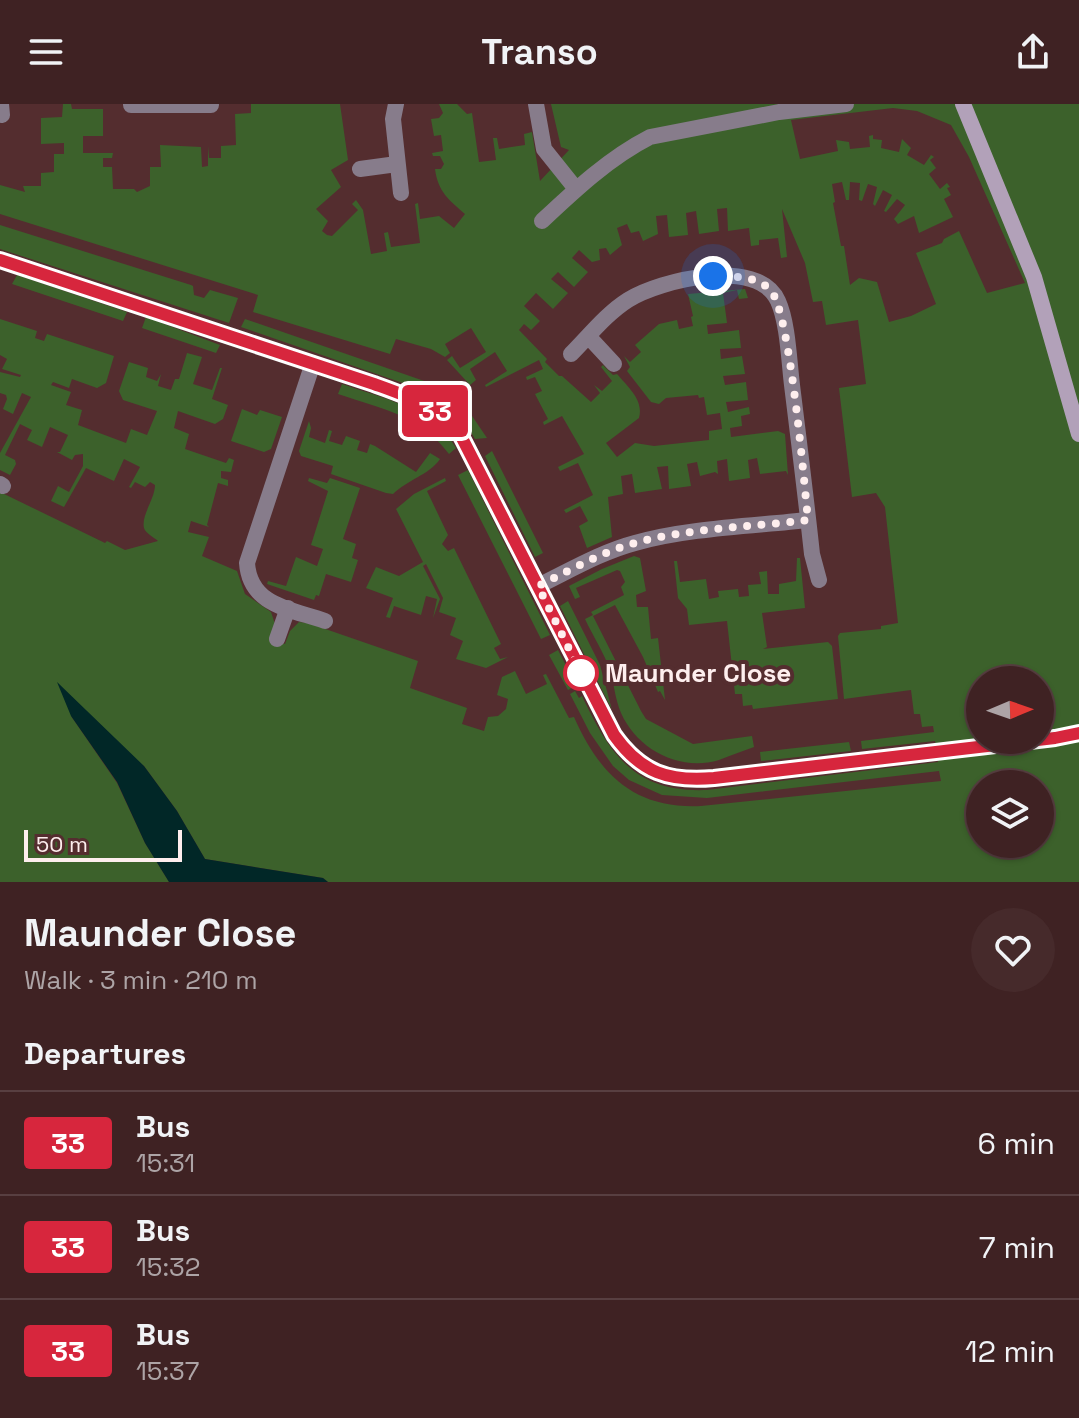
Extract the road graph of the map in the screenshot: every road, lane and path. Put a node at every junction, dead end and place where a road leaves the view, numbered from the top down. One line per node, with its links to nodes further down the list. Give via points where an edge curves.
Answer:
1 (396, 104): 8 (street)
2 (536, 104): 10 (street, via 544,149)
3 (846, 104): 10 (street, via 650,137)
4 (962, 104): 18 (street, via 1034,277)
5 (131, 105): 6 (street)
6 (169, 105): 7 (street)
7 (211, 105)
8 (397, 164): 9 (street); 11 (street)
9 (360, 169)
10 (576, 189): 12 (street)
11 (401, 193)
12 (542, 221)
13 (0, 260): 16 (street)
14 (588, 336): 15 (street); 17 (street); 19 (street, via 624,303 670,282 736,277 770,289 780,307 788,350)
15 (571, 354)
16 (313, 363): 21 (street, via 424,402 448,420); 22 (street, via 247,563 249,580 260,596)
17 (614, 364)
18 (1079, 434)
19 (808, 520): 20 (street); 21 (street, via 635,543)
20 (819, 580)
21 (538, 586): 25 (street, via 625,751 675,779)
22 (288, 608): 23 (street); 24 (street)
23 (325, 621)
24 (277, 639)
25 (1079, 733)

